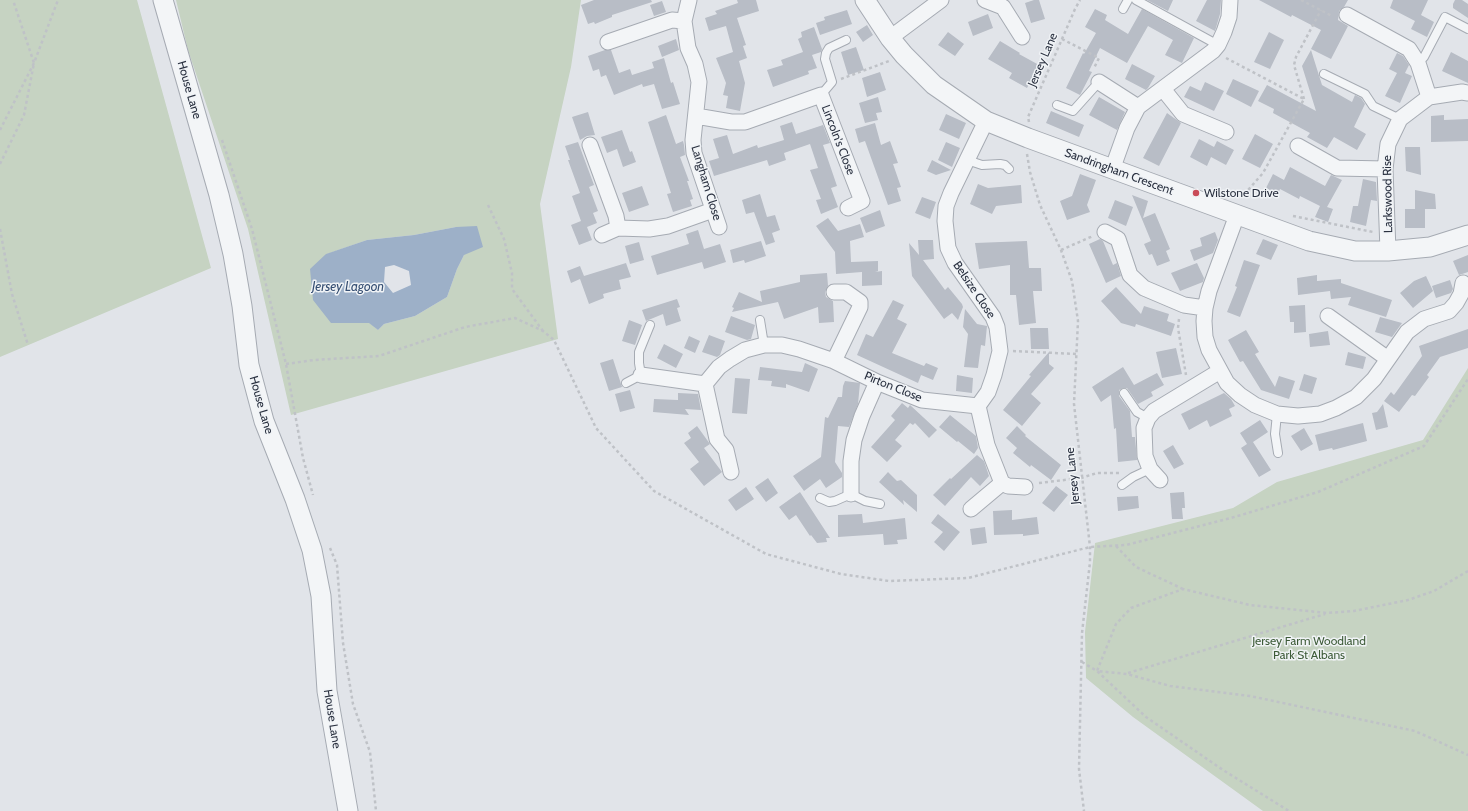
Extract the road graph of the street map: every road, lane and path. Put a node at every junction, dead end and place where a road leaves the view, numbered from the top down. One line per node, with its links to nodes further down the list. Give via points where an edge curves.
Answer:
1 (13, 0): 25 (path)
2 (58, 0): 25 (path)
3 (163, 0): 111 (street, House Lane, via 219,195 237,276 249,365 264,420 312,550 321,596 327,691)
4 (689, 0): 16 (street, Langham Close)
5 (865, 0): 19 (street, Sandringham Crescent)
6 (941, 0): 19 (street)
7 (985, 0): 18 (street, via 1003,7)
8 (1080, 0): 20 (path, Jersey Lane)
9 (1128, 0): 13 (lane)
10 (1136, 0): 23 (lane)
11 (1230, 0): 23 (street, via 1229,17)
12 (1302, 0): 14 (path)
13 (1123, 9)
14 (1321, 10): 15 (path, via 1336,17 1338,12); 34 (path, via 1294,65)
15 (1347, 16): 26 (street, via 1409,49)
16 (684, 21): 22 (street, via 672,20); 37 (street, Langham Close, via 688,48 699,82)
17 (1468, 29): 26 (lane, via 1445,17 1424,57)
18 (1022, 37)
19 (890, 38): 24 (street, Sandringham Crescent)
20 (1062, 39): 29 (path, via 1099,58 1093,69); 40 (path, Jersey Lane, via 1028,117)
21 (846, 40): 28 (lane, via 829,48 826,53 825,59)
22 (608, 42)
23 (1215, 48): 30 (street); 34 (path)
24 (904, 55): 28 (path); 39 (street, Sandringham Crescent, via 934,85)
25 (34, 63): 41 (path); 47 (path, via 24,115)
26 (1418, 63): 33 (street)
27 (1324, 74): 38 (lane, via 1365,94 1373,106)
28 (832, 82): 32 (lane)
29 (1099, 82): 35 (lane, via 1073,111); 36 (street)
30 (1163, 89): 36 (street); 42 (street, via 1183,114)
31 (1468, 93): 33 (street, Larkswood Rise)
32 (821, 95): 37 (street, Lincoln's Close, via 745,122); 53 (street, Lincoln's Close, via 862,201)
33 (1429, 97): 38 (street, Larkswood Rise)
34 (1304, 99): 52 (path, via 1263,173)
35 (1057, 105)
36 (1138, 107): 50 (street, via 1127,128)
37 (696, 116): 54 (street, Langham Close, via 694,153)
38 (1400, 119): 49 (street, Larkswood Rise, via 1388,144)
39 (986, 121): 46 (street, Belsize Close); 50 (street, Sandringham Crescent)
40 (1029, 124)
41 (0, 130)
42 (1226, 132)
43 (590, 145): 57 (street)
44 (1298, 146): 49 (street, via 1337,168)
45 (1026, 148): 63 (path, Jersey Lane, via 1040,205)
46 (967, 160): 48 (lane, via 982,165 1005,165); 74 (street, Belsize Close, via 946,206 948,248 955,263 993,317)
47 (0, 164)
48 (1009, 169)
49 (1385, 169): 62 (street, Larkswood Rise)
50 (1112, 170): 52 (street, Sandringham Crescent)
51 (488, 205): 71 (path, via 504,238 512,273 512,289)
52 (1239, 207): 62 (street, Sandringham Crescent, via 1309,240 1355,251); 67 (street)
53 (848, 208)
54 (713, 210): 56 (street, Langham Close); 57 (street, via 668,226 649,229)
55 (1286, 216): 62 (path, via 1380,233)
56 (719, 227)
57 (618, 228): 60 (street)
58 (0, 229): 73 (path, via 12,294)
59 (1105, 232): 63 (path); 66 (street, via 1118,239 1130,275 1144,288)
60 (602, 235)
61 (1468, 235): 62 (street, Sandringham Crescent, via 1430,247)
62 (1388, 245)
63 (1061, 250): 75 (path, Jersey Lane, via 1072,281 1078,321)
64 (1466, 282): 76 (street, via 1462,294 1449,311 1424,319 1407,332)
65 (834, 292): 77 (street, via 846,292 860,302 860,308)
66 (1184, 305): 67 (street); 85 (path, via 1178,328 1186,375)
67 (1205, 308): 79 (street, via 1205,336)
68 (1328, 316): 76 (street)
69 (760, 320): 72 (lane)
70 (650, 325): 80 (lane, via 639,352)
71 (543, 332): 78 (path, via 515,318 465,327 379,356); 103 (path, via 554,340 596,428 654,491 766,554 842,574 889,581 968,578)
72 (764, 345): 77 (street, Pirton Close, via 782,345); 84 (street, Pirton Close, via 745,350 730,359 719,367)
73 (28, 346)
74 (1000, 351): 75 (path); 87 (street, Belsize Close, via 988,392)
75 (1076, 354): 94 (path, Jersey Lane, via 1074,404)
76 (1388, 359): 88 (street, via 1356,398 1336,408 1320,414)
77 (834, 361): 82 (street, Pirton Close)
78 (286, 364)
79 (1220, 371): 85 (street); 88 (street, via 1227,383 1240,396)
80 (641, 375): 83 (lane); 84 (street)
81 (1468, 379): 102 (path, via 1424,446 1318,492 1231,518)
82 (877, 382): 87 (street, Pirton Close, via 922,400); 98 (street, via 854,440)
83 (626, 383)
84 (705, 384): 91 (street, via 717,439 726,450)
85 (1192, 388): 89 (street, via 1154,410)
86 (1124, 393): 89 (lane, via 1137,412)
87 (978, 406): 95 (street, via 987,445)
88 (1277, 414): 90 (lane, via 1274,434)
89 (1148, 418): 92 (street, via 1144,428 1145,456)
90 (1278, 453)
91 (731, 472)
92 (1156, 474): 93 (lane)
93 (1133, 477): 94 (path, via 1126,473 1097,473); 96 (lane)
94 (1081, 478): 97 (path, via 1032,483); 103 (path, Jersey Lane)
95 (1002, 483): 97 (street); 101 (street)
96 (1122, 485)
97 (1025, 487)
98 (851, 494): 99 (lane, via 829,502); 100 (lane, via 864,501)
99 (820, 498)
100 (880, 504)
101 (971, 509)
102 (1116, 546): 103 (path); 105 (path, via 1136,567)
103 (1090, 547): 107 (path, Jersey Lane, via 1082,633)
104 (1468, 571): 106 (path, via 1434,591 1408,600 1354,611)
105 (1183, 589): 106 (path, via 1250,605); 108 (path, via 1131,608 1116,624)
106 (1327, 613): 109 (path)
107 (1082, 662): 108 (path); 112 (path, Jersey Lane, via 1079,768)
108 (1097, 671): 109 (path); 113 (path, via 1146,717)
109 (1127, 674): 110 (path, via 1170,686 1250,696 1415,731)
110 (1468, 755)
111 (348, 811)
112 (1084, 811)
113 (1289, 811)

